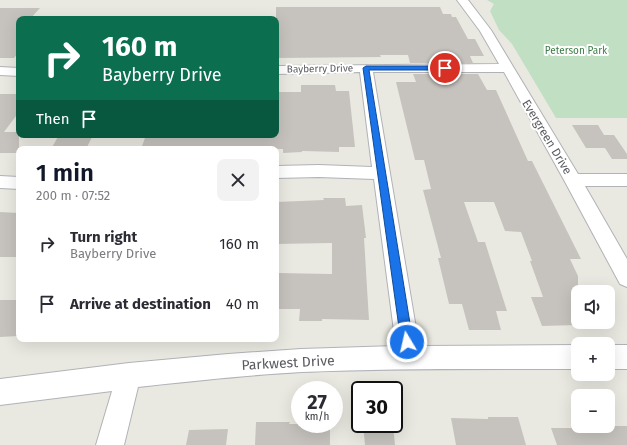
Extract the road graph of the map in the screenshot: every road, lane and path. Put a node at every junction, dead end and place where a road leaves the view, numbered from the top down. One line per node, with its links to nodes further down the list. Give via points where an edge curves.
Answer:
1 (462, 0): 3 (street, Evergreen Drive, via 485,30)
2 (366, 68): 3 (street, Bayberry Drive); 4 (street, Bayberry Drive); 8 (street)
3 (508, 68): 9 (street, Evergreen Drive)
4 (279, 70)
5 (0, 71): 6 (street)
6 (16, 72)
7 (279, 172): 8 (street)
8 (381, 173): 14 (street)
9 (573, 180): 10 (street); 13 (street, Evergreen Drive)
10 (627, 180)
11 (0, 182): 12 (street)
12 (16, 183)
13 (627, 278)
14 (409, 357): 15 (street, Parkwest Drive); 18 (street, Parkwest Drive, via 262,363)
15 (571, 357)
16 (615, 357): 17 (street)
17 (627, 357)
18 (129, 375): 19 (street, Parkwest Drive); 20 (street)
19 (0, 392)
20 (110, 445)

